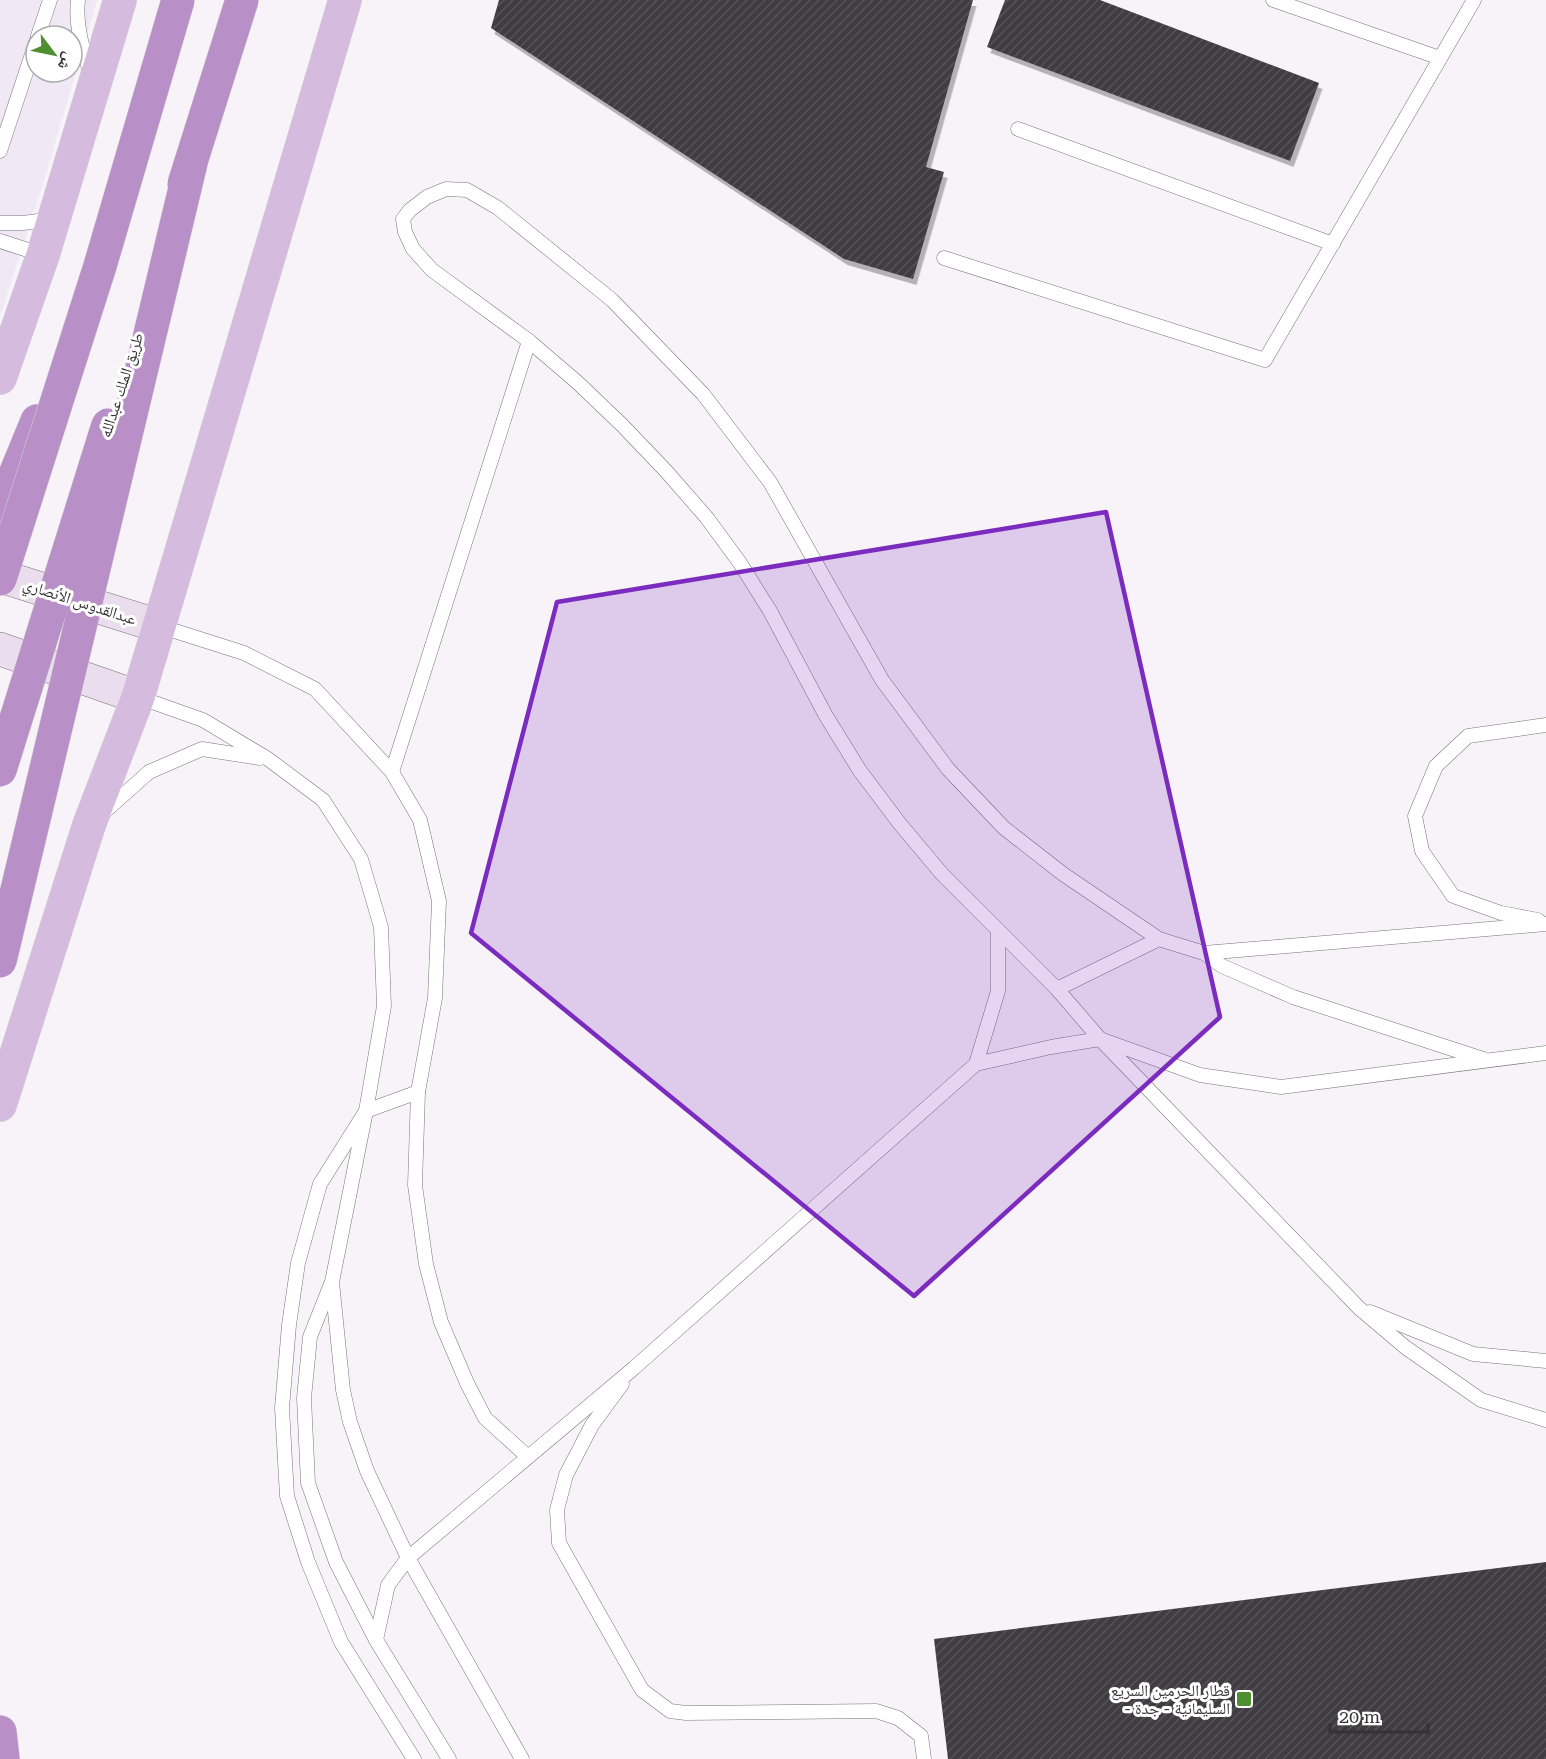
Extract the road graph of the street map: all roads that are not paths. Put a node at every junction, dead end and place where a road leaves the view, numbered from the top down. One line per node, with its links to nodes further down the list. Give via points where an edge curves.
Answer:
1 (50, 0): 10 (lane)
2 (78, 0): 13 (lane, via 76,15 82,47)
3 (120, 0): 13 (main road)
4 (178, 0): 24 (highway, bridge)
5 (242, 0): 17 (highway, طريق الملك عبدالله, bridge)
6 (339, 0): 14 (main road)
7 (345, 0): 14 (main road)
8 (1273, 0): 11 (lane)
9 (1474, 0): 11 (lane)
10 (42, 24)
11 (1440, 58): 21 (lane)
12 (24, 78): 16 (lane)
13 (94, 85): 18 (main road)
14 (306, 128): 29 (main road)
15 (1018, 129): 21 (lane)
16 (0, 151)
17 (191, 163): 34 (highway, طريق الملك عبدالله, bridge); 41 (highway, bridge)
18 (53, 219): 19 (lane); 22 (main road)
19 (0, 223)
20 (0, 241): 22 (lane)
21 (1333, 244): 23 (lane, via 1265,360)
22 (43, 255): 26 (main road)
23 (944, 258)
24 (100, 266): 27 (highway, bridge); 28 (highway, bridge)
25 (529, 341): 35 (lane); 38 (lane, via 622,425 707,518 770,611 860,771 942,874); 39 (lane, via 432,270 413,249 403,219 427,196 447,189 467,190 498,208 612,300 703,394 770,482 882,680 948,770 1004,828 1063,874)
26 (0, 378)
27 (0, 511)
28 (0, 577): 29 (street, عبدالقدوس الأنصاري)
29 (159, 626): 31 (main road); 35 (lane, via 244,653 315,689)
30 (0, 649): 31 (street)
31 (138, 697): 33 (lane, via 203,720); 36 (main road)
32 (1546, 725): 37 (lane, via 1468,736 1436,765 1415,816 1422,851 1453,896)
33 (268, 759): 36 (lane, via 202,749 149,772); 49 (lane, via 323,800 361,859 381,927 384,1006)
34 (0, 770)
35 (392, 772): 47 (lane, via 420,820 439,901 435,998)
36 (89, 825): 48 (main road)
37 (1546, 923): 40 (lane)
38 (998, 930): 42 (lane); 46 (lane, via 998,991)
39 (1159, 939): 40 (lane); 42 (lane)
40 (1204, 953): 45 (lane, via 1222,966 1293,997)
41 (0, 961)
42 (1057, 988): 43 (lane)
43 (1100, 1039): 45 (lane, via 1200,1075 1281,1088); 46 (lane); 51 (lane)
44 (1546, 1053): 45 (lane)
45 (1488, 1060)
46 (976, 1064): 53 (lane)
47 (418, 1092): 49 (lane); 55 (lane, via 415,1185 426,1264 441,1322 485,1418)
48 (0, 1105)
49 (366, 1111): 50 (lane); 60 (lane, via 320,1184 298,1263 282,1408 287,1496 308,1562 341,1642)
50 (332, 1282): 56 (lane, via 350,1422 367,1471); 57 (lane, via 310,1337 304,1398 308,1483 336,1562)
51 (1359, 1308): 52 (lane, via 1473,1354); 54 (lane, via 1405,1347 1481,1400)
52 (1546, 1361)
53 (634, 1368): 55 (lane); 63 (lane, via 592,1425 566,1475 557,1510 560,1543 642,1690 670,1711 876,1711 898,1718 921,1736)
54 (1546, 1420)
55 (527, 1456): 56 (lane)
56 (408, 1558): 57 (lane, via 388,1585); 62 (lane)
57 (376, 1640): 61 (lane)
58 (0, 1732): 59 (highway)
59 (3, 1759)
60 (414, 1759)
61 (449, 1759)
62 (522, 1759)
63 (924, 1759)

